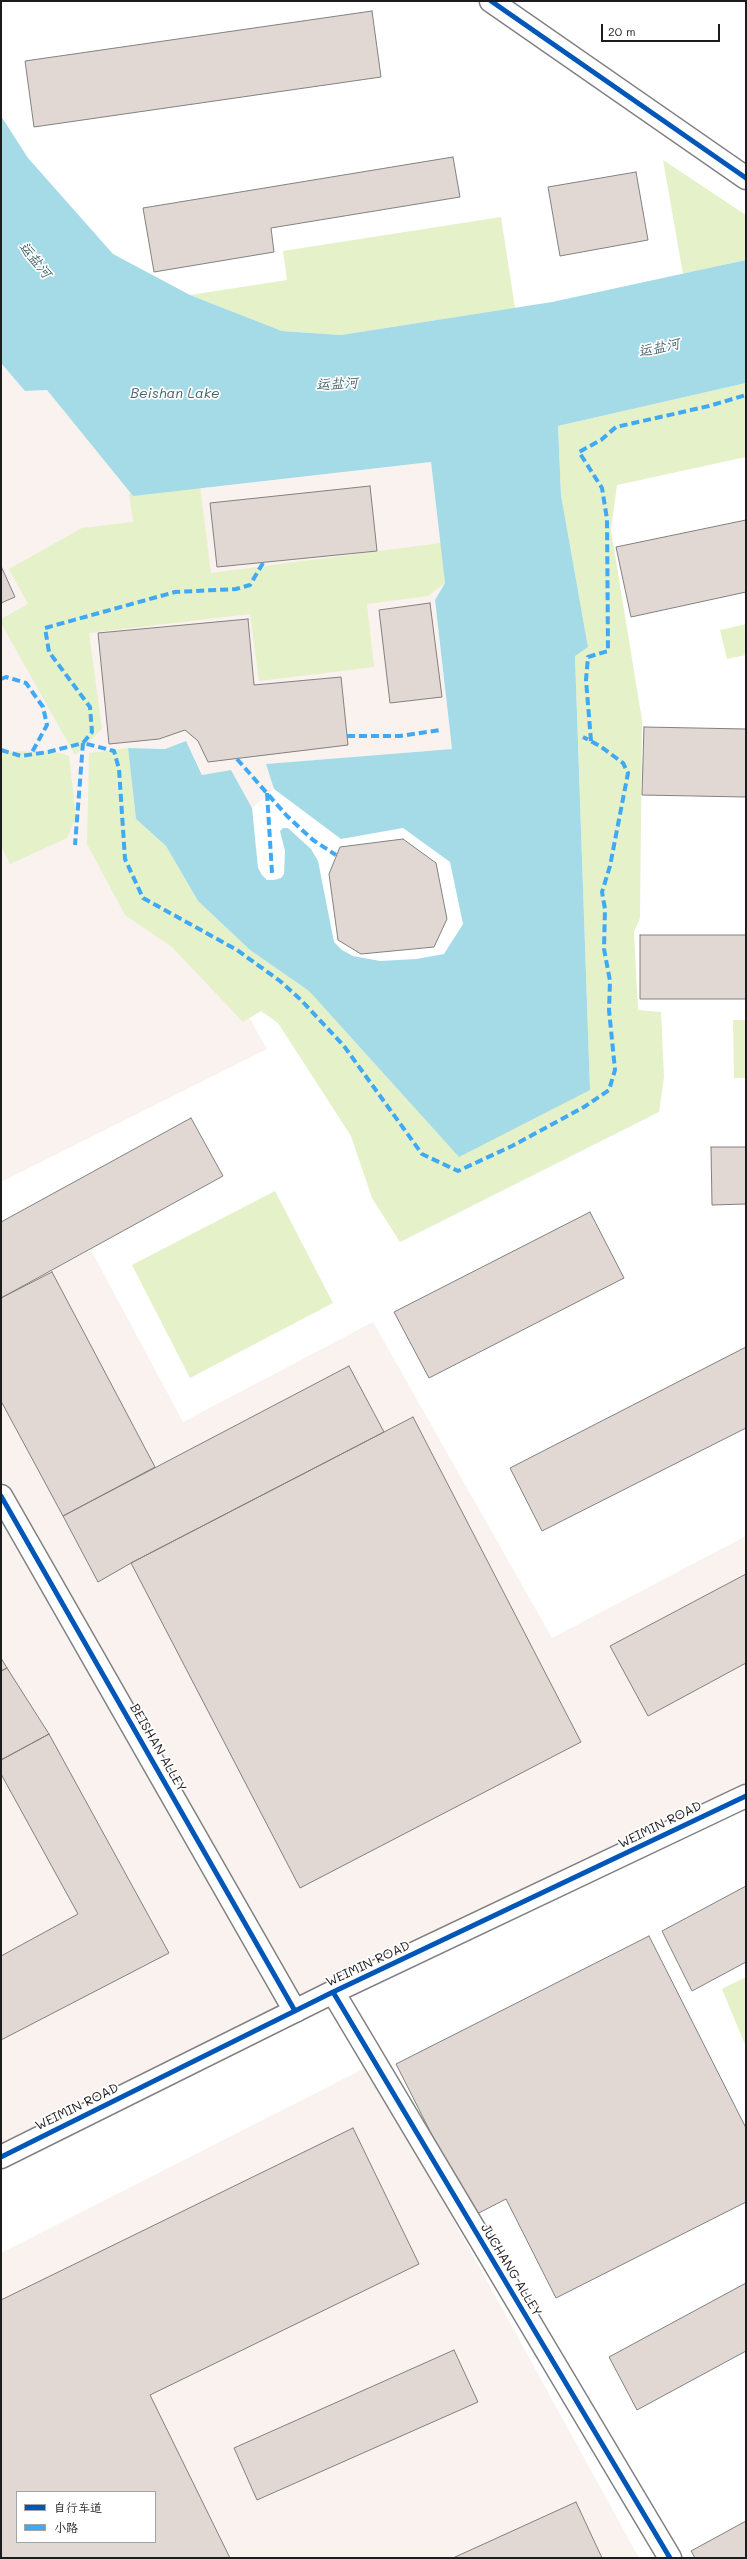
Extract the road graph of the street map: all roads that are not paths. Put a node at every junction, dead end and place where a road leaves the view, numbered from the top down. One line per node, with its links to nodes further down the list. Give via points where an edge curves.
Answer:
1 (491, 1): 2 (street)
2 (746, 178)
3 (1, 1496): 6 (street, BEISHAN ALLEY)
4 (746, 1796): 5 (street, WEIMIN ROAD)
5 (333, 1992): 6 (street, WEIMIN ROAD); 8 (street, JUCHANG ALLEY)
6 (295, 2011): 7 (street, WEIMIN ROAD)
7 (1, 2157)
8 (670, 2558)

